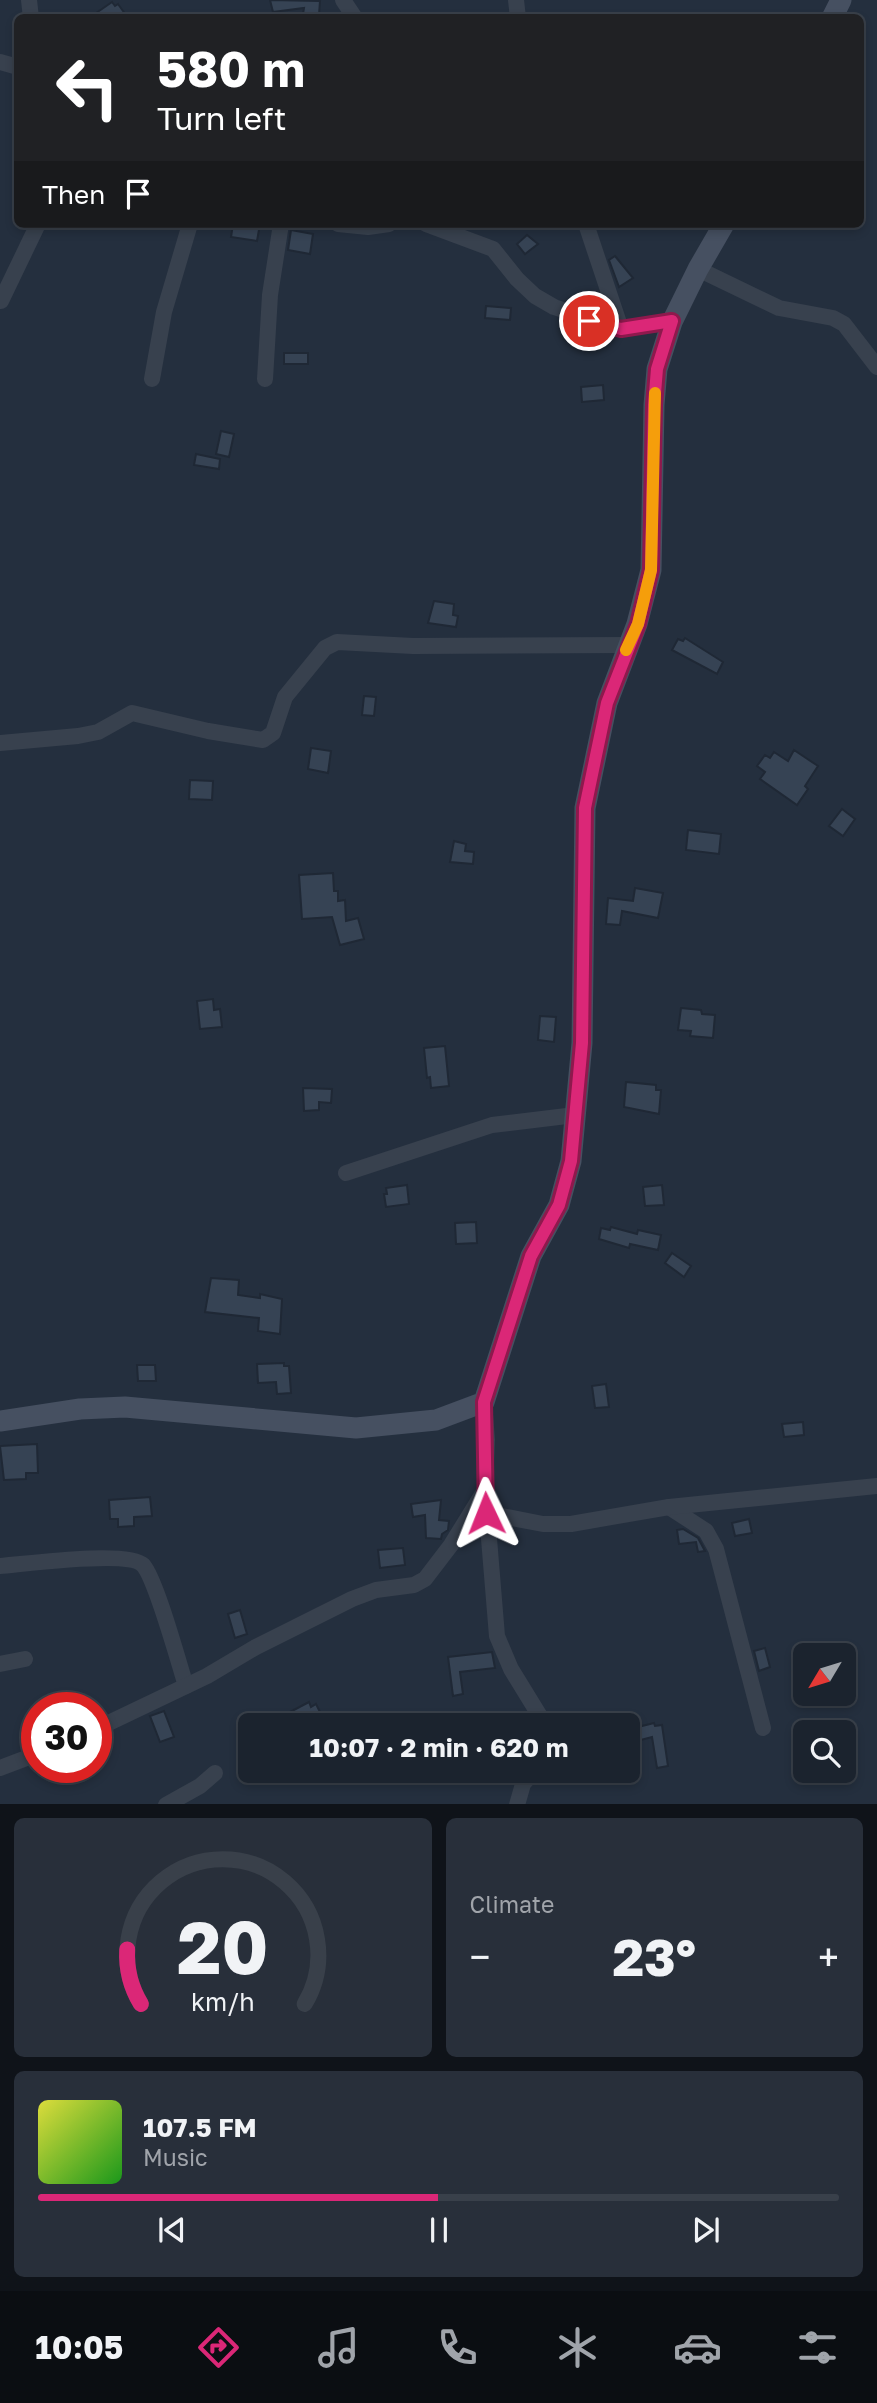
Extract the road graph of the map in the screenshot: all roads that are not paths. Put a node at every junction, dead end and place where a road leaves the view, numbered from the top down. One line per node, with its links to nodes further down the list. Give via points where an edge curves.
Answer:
1 (36, 228): 8 (street)
2 (189, 228): 12 (street, via 164,312)
3 (280, 228): 13 (street, via 270,295)
4 (438, 228): 10 (street, via 493,249 517,279 554,307)
5 (587, 228): 10 (street)
6 (722, 228): 7 (street)
7 (698, 269): 9 (street); 11 (street, via 779,308 833,317 844,324)
8 (1, 301)
9 (672, 321): 10 (street); 14 (street, via 657,369 651,570)
10 (621, 329)
11 (877, 367)
12 (152, 379)
13 (265, 379)
14 (628, 645): 15 (street, via 337,642 325,648 285,697 273,733 262,740 132,713 98,732); 16 (street, via 607,703 585,808 582,1043)
15 (0, 743)
16 (575, 1115): 17 (street, via 492,1125); 18 (street, via 571,1161 559,1205 531,1256)
17 (346, 1172)
18 (484, 1402): 19 (street, via 436,1420 356,1428 125,1407); 21 (street)
19 (0, 1421)
20 (877, 1486): 22 (street)
21 (485, 1490): 23 (street); 27 (street, via 425,1579 352,1599)
22 (669, 1507): 23 (street, via 571,1524 543,1524); 30 (street, via 706,1531 716,1549)
23 (486, 1513): 28 (street, via 497,1636)
24 (0, 1566): 27 (street, via 109,1557 134,1559 144,1565)
25 (25, 1658): 26 (street)
26 (0, 1664)
27 (186, 1686): 29 (street)
28 (538, 1713)
29 (112, 1721)
30 (763, 1728)
31 (21, 1760): 32 (street)
32 (0, 1768)
33 (215, 1773): 35 (street)
34 (524, 1783): 36 (street)
35 (166, 1804)
36 (517, 1804)

